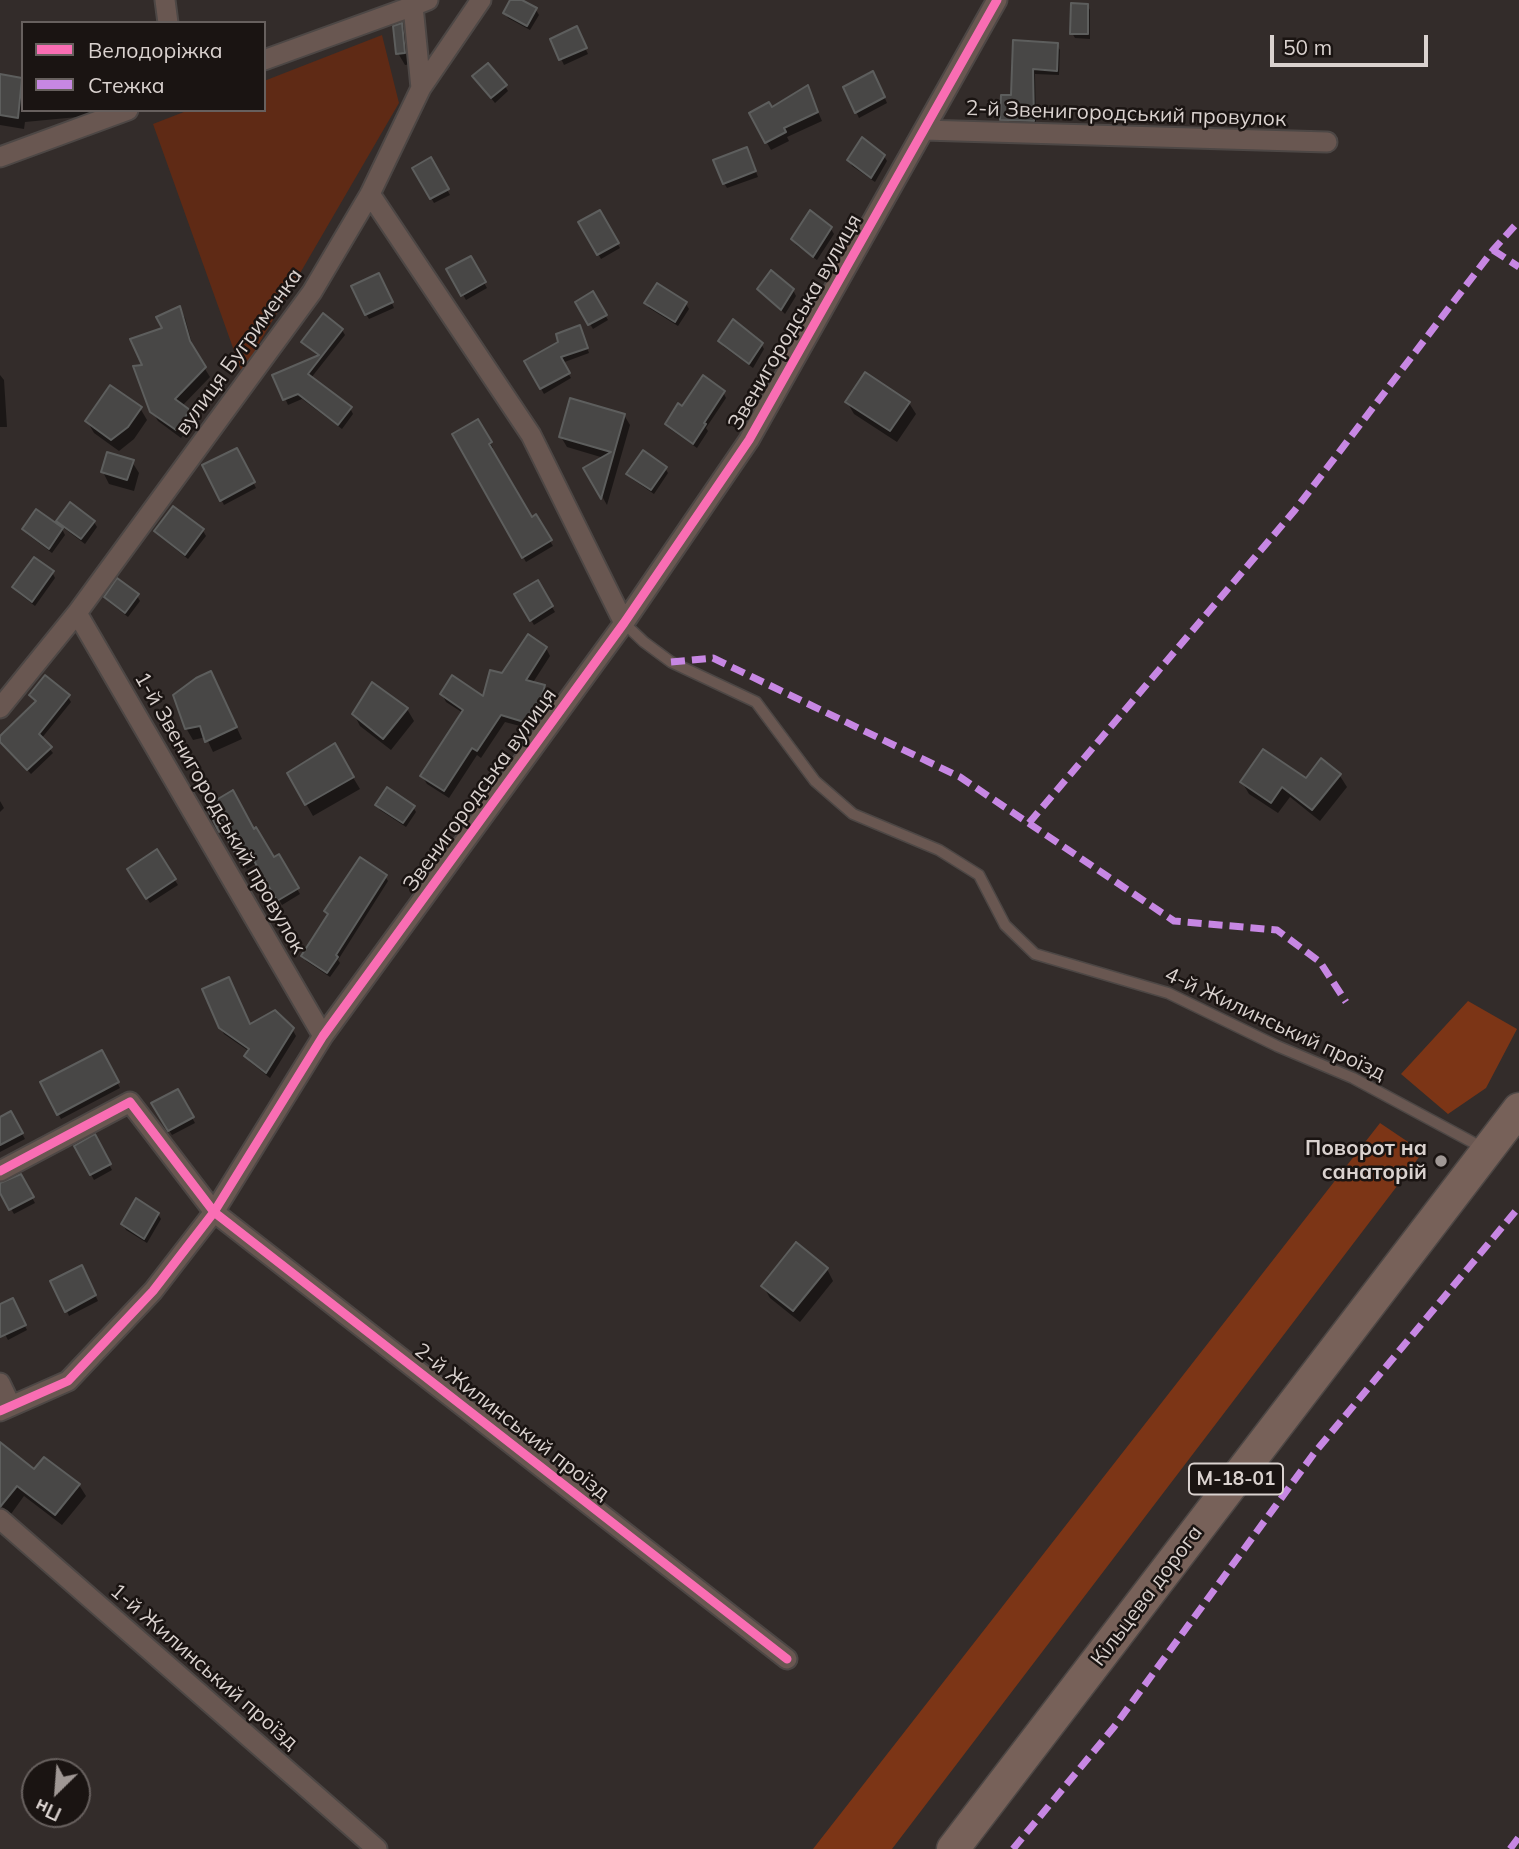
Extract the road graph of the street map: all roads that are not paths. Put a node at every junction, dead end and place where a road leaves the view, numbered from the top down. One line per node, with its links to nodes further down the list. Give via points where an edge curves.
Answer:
1 (164, 0): 5 (street)
2 (481, 0): 7 (street, вулиця Бугрименка)
3 (997, 0): 9 (street)
4 (421, 3): 6 (street); 7 (street)
5 (168, 21)
6 (266, 59)
7 (421, 88): 12 (street, вулиця Бугрименка)
8 (123, 112): 11 (street)
9 (924, 131): 10 (street, 2-й Звенигородський провулок); 14 (street, Звенигородська вулиця, via 749,440)
10 (1327, 142)
11 (0, 157)
12 (370, 194): 13 (street, вулиця Бугрименка, via 312,292); 14 (street, via 531,435)
13 (77, 613): 15 (street, вулиця Бугрименка); 16 (street, 1-й Звенигородський провулок)
14 (624, 622): 16 (street, Звенигородська вулиця); 18 (lane, 4-й Жилинський проїзд, via 671,662 756,702 815,781 853,814 939,850 979,875 1005,925 1035,954 1168,993 1353,1078)
15 (0, 708)
16 (323, 1036): 20 (street, Звенигородська вулиця)
17 (1519, 1109): 18 (highway, Кільцева дорога / М-18-01)
18 (1487, 1150): 26 (highway, Кільцева дорога / М-18-01)
19 (0, 1171): 20 (street, 2-й Жилинський проїзд, via 130,1102)
20 (214, 1212): 22 (street, Звенигородська вулиця, via 153,1291 68,1381); 24 (street, 2-й Жилинський проїзд)
21 (0, 1383): 22 (street)
22 (6, 1408)
23 (0, 1519): 25 (street, 1-й Жилинський проїзд)
24 (787, 1659)
25 (377, 1849)
26 (953, 1849)

